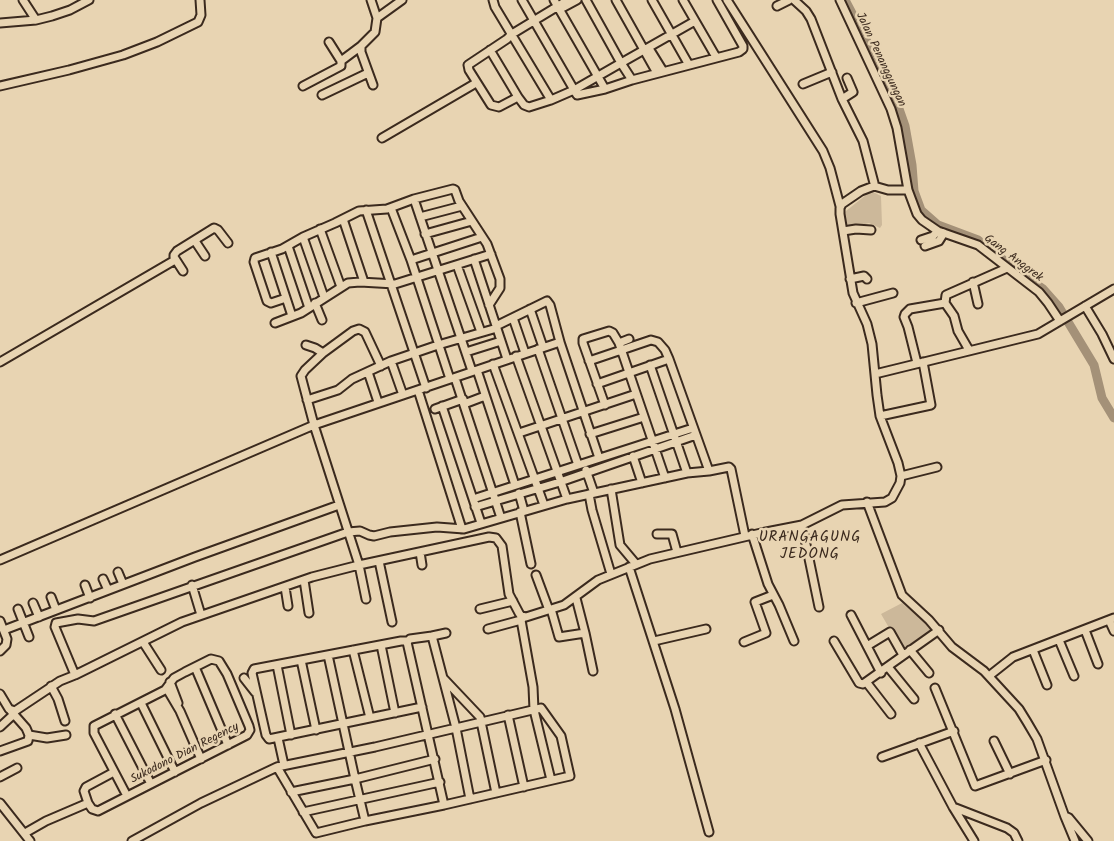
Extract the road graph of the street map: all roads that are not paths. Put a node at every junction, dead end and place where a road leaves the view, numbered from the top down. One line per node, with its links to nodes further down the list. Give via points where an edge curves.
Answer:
1 (23, 0): 23 (street)
2 (89, 0): 23 (street, via 62,13)
3 (200, 0): 46 (street, via 198,22 157,42 70,70)
4 (371, 0): 22 (street)
5 (402, 0): 22 (street)
6 (493, 0): 28 (street)
7 (522, 0): 25 (street)
8 (568, 0): 20 (street)
9 (577, 0): 20 (street)
10 (586, 0): 35 (street)
11 (616, 0): 31 (street)
12 (621, 0): 31 (street)
13 (652, 0): 27 (street)
14 (683, 0): 24 (street)
15 (717, 0): 33 (street, via 743,49)
16 (727, 0): 59 (street, via 823,151)
17 (788, 0): 21 (street)
18 (794, 0): 38 (street, via 811,19)
19 (840, 0): 56 (street, Jalan Penanggungan, via 891,109)
20 (558, 5): 25 (street); 40 (street)
21 (776, 6)
22 (377, 18): 30 (street, via 375,32)
23 (36, 20): 26 (street)
24 (695, 21): 27 (street); 33 (street)
25 (535, 22): 28 (street); 49 (street)
26 (0, 23)
27 (671, 34): 31 (street); 36 (street)
28 (511, 37): 32 (street); 53 (street)
29 (329, 42): 34 (street)
30 (361, 46): 34 (street); 39 (street)
31 (646, 49): 35 (street); 37 (street)
32 (490, 50): 43 (street, via 468,65); 51 (street)
33 (716, 58): 36 (street)
34 (341, 61): 47 (street, via 341,66)
35 (621, 63): 40 (street); 42 (street)
36 (690, 65): 37 (street)
37 (660, 72): 42 (street)
38 (832, 72): 44 (street); 52 (street)
39 (368, 73): 45 (street); 50 (street)
40 (598, 76): 48 (street); 49 (street)
41 (847, 78): 52 (street, via 853,92)
42 (632, 80): 48 (street)
43 (476, 83): 51 (street, via 496,108); 54 (street)
44 (803, 84)
45 (373, 85)
46 (0, 86)
47 (303, 86)
48 (605, 89): 49 (street, via 580,95)
49 (574, 90): 53 (street)
50 (322, 95)
51 (518, 97): 53 (street, via 527,107)
52 (842, 98): 55 (street, via 864,141)
53 (551, 100)
54 (382, 138)
55 (874, 186): 56 (street); 59 (street)
56 (908, 190): 68 (street, Gang Anggrek, via 917,214 926,224)
57 (414, 198): 58 (street, via 453,189); 60 (street); 62 (street)
58 (462, 206): 62 (street); 64 (street)
59 (840, 206): 67 (street)
60 (391, 208): 61 (street); 82 (street)
61 (366, 210): 63 (street); 92 (street)
62 (420, 217): 69 (street)
63 (343, 219): 65 (street); 90 (street)
64 (472, 221): 69 (street); 71 (street)
65 (320, 229): 70 (street); 93 (street)
66 (871, 230): 67 (street)
67 (843, 232): 88 (street)
68 (941, 232): 74 (street, via 940,240); 84 (street, Gang Anggrek, via 978,245)
69 (426, 234): 77 (street)
70 (303, 237): 75 (street); 96 (street)
71 (482, 237): 77 (street); 78 (street)
72 (195, 241): 73 (street, via 216,228); 79 (street); 81 (street, via 175,252)
73 (228, 243)
74 (923, 243)
75 (288, 246): 76 (street); 102 (street)
76 (271, 252): 97 (street); 97 (street, via 254,260 267,301 271,303)
77 (432, 253): 82 (street); 86 (street)
78 (491, 254): 80 (street); 101 (street, via 501,282)
79 (205, 256)
80 (474, 259): 83 (street); 101 (street)
81 (176, 260): 85 (street); 131 (street)
82 (411, 260): 87 (street)
83 (457, 265): 86 (street); 111 (street)
84 (1007, 268): 91 (street); 108 (street, Gang Anggrek, via 1039,292)
85 (183, 271)
86 (438, 271): 87 (street); 112 (street)
87 (417, 277): 92 (street); 116 (street)
88 (850, 279): 89 (street, via 864,276); 98 (street)
89 (867, 279)
90 (364, 282): 92 (street); 93 (street, via 351,282)
91 (973, 282): 99 (street, via 947,293); 100 (street)
92 (391, 284): 121 (street)
93 (340, 287): 96 (street)
94 (1114, 289): 103 (street)
95 (893, 293): 98 (street)
96 (324, 297): 102 (street)
97 (286, 298): 105 (street)
98 (856, 303): 139 (street, via 868,329)
99 (946, 303): 120 (street); 132 (street, via 910,309 905,314)
100 (978, 304)
101 (489, 305): 110 (street)
102 (312, 306): 105 (street); 107 (street)
103 (1084, 306): 108 (street); 128 (street)
104 (530, 309): 106 (street); 115 (street, via 545,301 549,303); 119 (street)
105 (292, 316): 109 (street)
106 (513, 318): 110 (street); 124 (street)
107 (322, 320)
108 (1059, 322): 120 (street, via 1026,338)
109 (275, 323)
110 (497, 327): 111 (street); 114 (street)
111 (481, 332): 112 (street)
112 (461, 338): 116 (street); 122 (street)
113 (629, 339): 118 (street)
114 (501, 341): 122 (street); 126 (street)
115 (560, 342): 119 (street); 151 (street)
116 (438, 344): 121 (street); 140 (street)
117 (306, 345): 123 (street)
118 (620, 346): 127 (street, via 654,340 663,347); 130 (street); 130 (street, via 609,331 584,338); 138 (street)
119 (541, 348): 124 (street); 154 (street)
120 (968, 350): 132 (street)
121 (415, 352): 129 (street); 142 (street)
122 (466, 352): 136 (street)
123 (323, 353): 135 (street, via 353,331 362,329); 147 (street, via 302,373)
124 (525, 353): 125 (street)
125 (516, 356): 126 (street); 156 (street)
126 (507, 359): 133 (street)
127 (669, 359): 134 (street); 157 (street)
128 (1114, 359)
129 (391, 361): 135 (street); 145 (street)
130 (588, 361): 141 (street)
131 (0, 362)
132 (920, 363): 139 (street); 152 (street, via 931,405)
133 (493, 364): 136 (street); 158 (street)
134 (650, 365): 138 (street); 160 (street)
135 (381, 366): 137 (street)
136 (474, 371): 140 (street); 146 (street)
137 (368, 372): 147 (street, via 338,390); 149 (street)
138 (629, 372): 141 (street); 144 (street)
139 (875, 374): 152 (street)
140 (453, 378): 142 (street); 148 (street)
141 (597, 384): 150 (street)
142 (426, 388): 143 (street)
143 (418, 390): 145 (street); 193 (street)
144 (636, 394): 150 (street); 153 (street)
145 (402, 396): 149 (street)
146 (485, 396): 148 (street); 176 (street)
147 (307, 400): 155 (street)
148 (463, 401): 179 (street); 182 (street, via 439,407)
149 (378, 402): 155 (street)
150 (605, 405): 151 (street)
151 (583, 412): 154 (street); 159 (street)
152 (880, 416): 171 (street)
153 (644, 418): 159 (street); 161 (street)
154 (562, 419): 156 (street); 165 (street)
155 (314, 425): 186 (street); 199 (street)
156 (540, 426): 158 (street); 168 (street)
157 (695, 431): 160 (street); 167 (street)
158 (519, 433): 173 (street)
159 (590, 434): 164 (street)
160 (675, 438): 161 (street); 162 (street); 170 (street)
161 (652, 441): 162 (street); 164 (street)
162 (654, 448): 163 (street); 172 (street)
163 (632, 456): 169 (street); 175 (street)
164 (599, 458): 165 (street)
165 (580, 464): 168 (street); 169 (street)
166 (937, 468): 171 (street)
167 (712, 471): 170 (street); 196 (street, via 731,469)
168 (556, 472): 173 (street); 174 (street)
169 (587, 472): 174 (street); 181 (street)
170 (687, 473): 172 (street)
171 (901, 476): 185 (street, via 892,498 885,502)
172 (665, 478): 175 (street)
173 (536, 480): 176 (street); 177 (street)
174 (560, 482): 177 (street); 183 (street)
175 (642, 483): 178 (street)
176 (515, 486): 179 (street)
177 (539, 488): 180 (street); 187 (street)
178 (611, 489): 181 (street); 204 (street, via 620,545)
179 (494, 493): 182 (street); 184 (street)
180 (519, 493): 184 (street); 189 (street)
181 (592, 493): 183 (street); 206 (street, via 592,510)
182 (473, 499): 188 (street)
183 (567, 499): 187 (street)
184 (496, 501): 188 (street); 190 (street)
185 (867, 502): 192 (street, via 842,505); 240 (street, via 902,595)
186 (339, 505): 194 (street); 210 (street)
187 (544, 505): 189 (street)
188 (475, 507): 191 (street)
189 (522, 511): 190 (street); 201 (street)
190 (501, 518): 191 (street)
191 (481, 523): 193 (street)
192 (802, 524): 196 (street); 223 (street)
193 (462, 529): 194 (street, via 438,527 374,536 360,531)
194 (348, 532): 202 (street); 212 (street)
195 (657, 534): 198 (street, via 672,534)
196 (749, 535): 198 (street); 215 (street)
197 (420, 552): 200 (street); 203 (street); 220 (street, via 496,538 501,544)
198 (677, 552): 204 (street)
199 (0, 559)
200 (379, 561): 202 (street); 235 (street)
201 (531, 564)
202 (359, 565): 209 (street); 219 (street)
203 (422, 565)
204 (632, 566): 206 (street); 249 (street)
205 (118, 572): 210 (street)
206 (611, 574): 218 (street)
207 (536, 575): 226 (street)
208 (103, 578): 214 (street)
209 (304, 580): 213 (street); 228 (street)
210 (123, 584): 214 (street)
211 (85, 585): 217 (street)
212 (192, 585): 229 (street); 272 (street, via 94,621 78,619 56,623)
213 (284, 587): 222 (street); 229 (street)
214 (108, 590): 217 (street)
215 (773, 595): 250 (street); 253 (street, via 755,602 766,633)
216 (51, 597): 227 (street)
217 (90, 598): 227 (street)
218 (576, 598): 226 (street); 244 (street)
219 (366, 599)
220 (513, 601): 225 (street); 232 (street)
221 (33, 603): 231 (street)
222 (288, 606)
223 (819, 607)
224 (18, 609): 236 (street)
225 (480, 609)
226 (550, 609): 232 (street); 244 (street, via 559,637)
227 (56, 610): 231 (street)
228 (309, 613)
229 (201, 615): 252 (street)
230 (851, 615): 255 (street)
231 (38, 617): 236 (street)
232 (522, 619): 237 (street); 288 (street)
233 (1112, 619): 241 (street); 242 (street)
234 (0, 620): 239 (street)
235 (392, 622)
236 (24, 623): 239 (street); 246 (street)
237 (488, 629)
238 (706, 629): 249 (street)
239 (4, 630): 259 (street, via 6,642)
240 (939, 630): 257 (street); 273 (street, via 952,646)
241 (1085, 630): 247 (street); 264 (street)
242 (1114, 631)
243 (446, 633): 245 (street)
244 (585, 633): 269 (street)
245 (432, 636): 248 (street); 276 (street)
246 (29, 637)
247 (1059, 640): 258 (street); 274 (street)
248 (407, 641): 254 (street); 287 (street)
249 (654, 641): 340 (street)
250 (794, 641)
251 (834, 641): 277 (street, via 860,682)
252 (143, 642): 267 (street); 272 (street)
253 (744, 642)
254 (381, 645): 256 (street); 290 (street)
255 (868, 646): 261 (street, via 890,632); 270 (street)
256 (353, 650): 260 (street); 294 (street)
257 (910, 650): 261 (street); 271 (street)
258 (1033, 650): 273 (street, via 1013,657); 280 (street)
259 (0, 651)
260 (328, 655): 262 (street); 297 (street)
261 (903, 655): 266 (street)
262 (301, 660): 263 (street); 300 (street)
263 (277, 664): 268 (street); 305 (street)
264 (1098, 664)
265 (195, 667): 279 (street, Sukodono Dian Regency); 309 (street); 309 (street, Sukodono Dian Regency, via 214,658 227,674 250,730)
266 (888, 667): 270 (street); 285 (street)
267 (161, 670)
268 (253, 670): 275 (street); 284 (street)
269 (593, 671)
270 (881, 673): 277 (street)
271 (929, 673)
272 (75, 675): 281 (street)
273 (989, 676): 315 (street, via 1019,709)
274 (1074, 676)
275 (244, 678): 278 (street); 284 (street)
276 (444, 679): 296 (street, via 480,717); 299 (street)
277 (867, 683): 292 (street)
278 (238, 684)
279 (168, 685): 286 (street, Sukodono Dian Regency); 313 (street)
280 (1047, 685)
281 (51, 686): 289 (street); 295 (street)
282 (935, 688): 301 (street)
283 (0, 694): 289 (street)
284 (257, 695): 306 (street, via 267,738)
285 (914, 699)
286 (141, 703): 291 (street, Sukodono Dian Regency); 319 (street)
287 (422, 707): 290 (street); 302 (street)
288 (534, 710): 293 (street); 323 (street); 323 (street, via 542,708 561,736 570,776)
289 (13, 712): 298 (street); 303 (street)
290 (395, 713): 294 (street)
291 (115, 714): 318 (street, Sukodono Dian Regency, via 93,728); 325 (street)
292 (891, 714)
293 (508, 715): 296 (street); 326 (street)
294 (370, 718): 297 (street)
295 (65, 721)
296 (481, 722): 299 (street); 328 (street)
297 (343, 724): 300 (street); 311 (street)
298 (0, 727)
299 (456, 728): 302 (street); 331 (street)
300 (316, 730): 305 (street)
301 (954, 731): 308 (street); 320 (street, via 976,786)
302 (428, 734): 311 (street); 314 (street)
303 (29, 735): 304 (street, via 47,738); 310 (street, via 28,741)
304 (66, 735)
305 (291, 735): 306 (street)
306 (278, 738): 316 (street)
307 (994, 741): 320 (street)
308 (919, 743): 312 (street); 335 (street)
309 (228, 745): 313 (street, Sukodono Dian Regency)
310 (0, 751)
311 (349, 752): 316 (street); 322 (street)
312 (882, 757)
313 (201, 759): 319 (street, Sukodono Dian Regency)
314 (435, 759): 322 (street); 324 (street)
315 (1046, 760): 320 (street); 337 (street)
316 (280, 766): 327 (street); 342 (street)
317 (17, 768): 321 (street)
318 (114, 772): 329 (street, Sukodono Dian Regency); 332 (street, via 86,787)
319 (175, 772): 325 (street, Sukodono Dian Regency)
320 (1010, 774)
321 (0, 777)
322 (355, 779): 327 (street); 330 (street)
323 (551, 780): 326 (street)
324 (440, 782): 330 (street); 333 (street)
325 (151, 784): 329 (street, Sukodono Dian Regency)
326 (524, 786): 328 (street)
327 (291, 792): 336 (street)
328 (496, 793): 331 (street)
329 (127, 796): 332 (street, Sukodono Dian Regency, via 98,811)
330 (360, 799): 336 (street); 338 (street)
331 (470, 799): 333 (street)
332 (88, 803): 339 (street)
333 (444, 805): 338 (street)
334 (1, 807): 339 (street)
335 (953, 807): 343 (street); 344 (street, via 1008,828)
336 (303, 812): 338 (street, via 316,833)
337 (1065, 817): 345 (street); 346 (street, via 1070,818)
338 (366, 820)
339 (27, 832): 341 (street)
340 (709, 832)
341 (30, 841)
342 (132, 841)
343 (974, 841)
344 (1018, 841)
345 (1075, 841)
346 (1088, 841)

